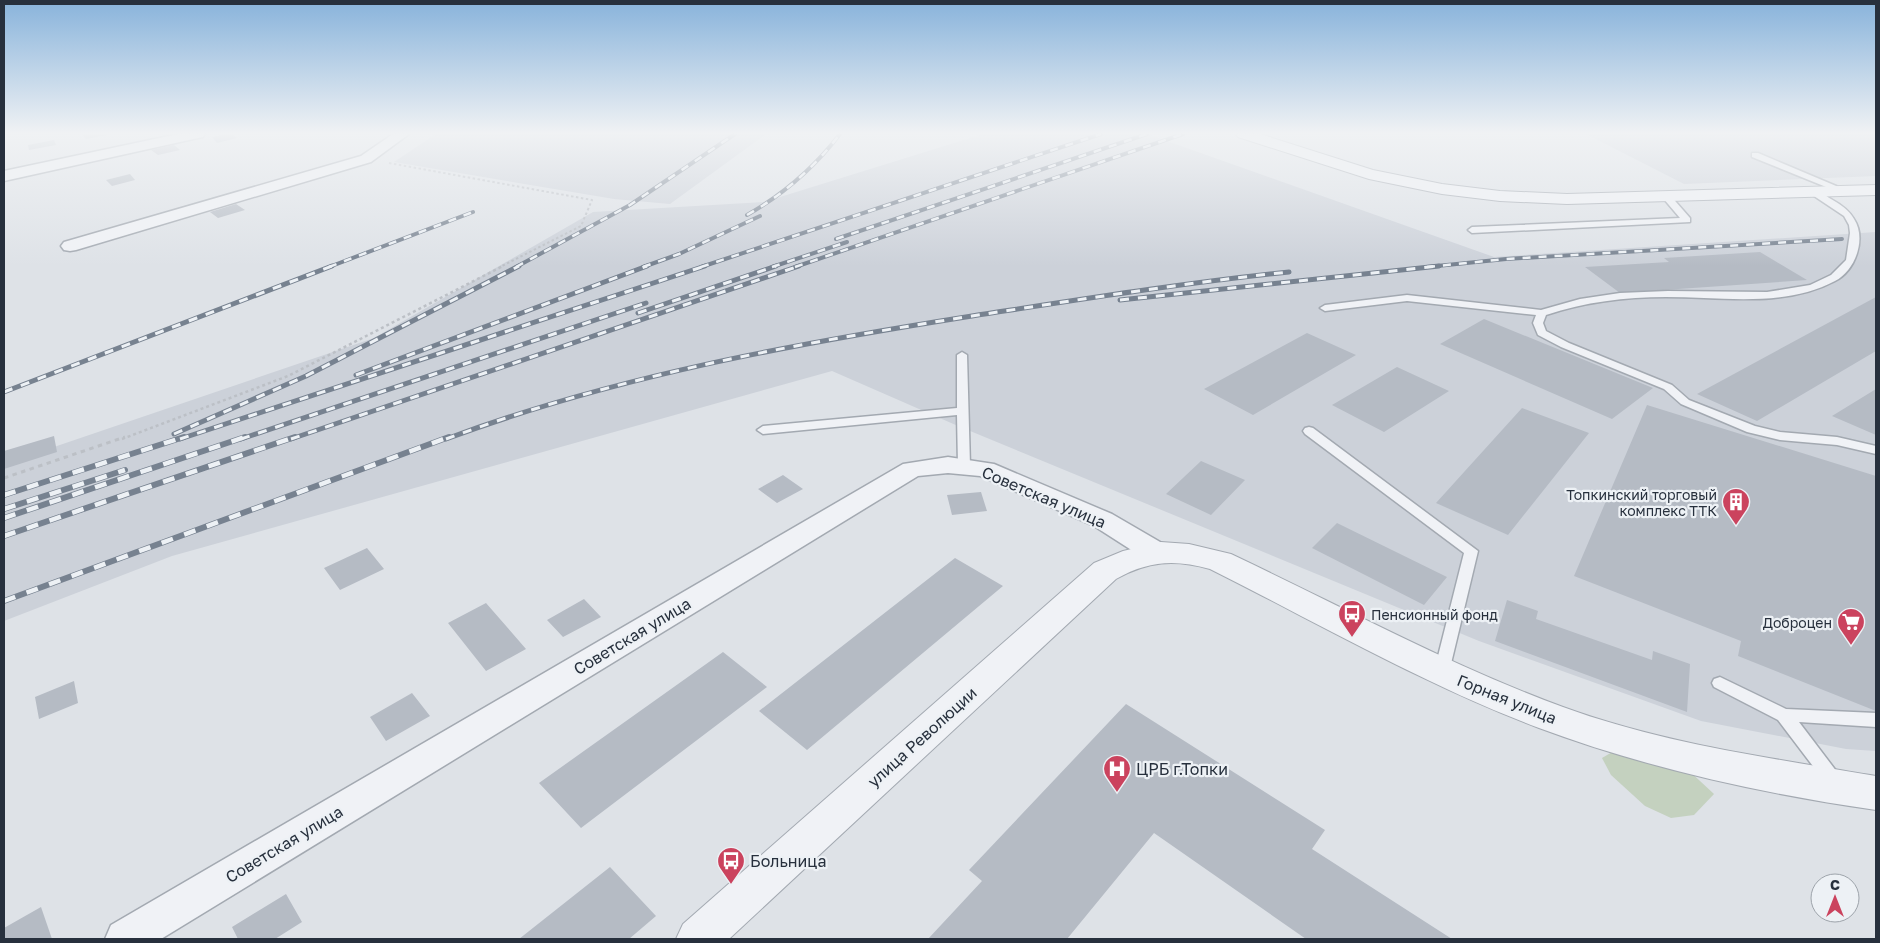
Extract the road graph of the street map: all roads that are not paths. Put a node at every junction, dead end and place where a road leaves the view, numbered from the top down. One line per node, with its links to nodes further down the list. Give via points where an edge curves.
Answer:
1 (301, 178): 9 (street)
2 (1388, 178): 7 (street, via 1442,189 1533,198)
3 (1812, 178): 5 (lane)
4 (1876, 190): 5 (street)
5 (1844, 191): 6 (street)
6 (1814, 192): 7 (street); 11 (lane, via 1836,205 1853,226 1851,261 1833,279 1804,290 1753,295 1611,296 1569,303)
7 (1666, 196): 8 (lane, via 1687,220)
8 (1472, 230)
9 (70, 246)
10 (1325, 308): 11 (lane, via 1407,298)
11 (1542, 313): 16 (lane, via 1538,324 1542,332 1565,345 1668,387 1685,402 1751,429)
12 (962, 355): 13 (lane)
13 (963, 411): 14 (lane); 17 (lane)
14 (763, 430)
15 (1308, 431): 19 (lane, via 1471,551)
16 (1876, 450)
17 (964, 466): 18 (street, Советская улица, via 985,469 1063,501); 26 (street, Советская улица, via 912,469)
18 (1157, 552): 19 (street, Горная улица, via 1200,555 1220,562); 25 (street, улица Революции, via 1135,556 1105,571)
19 (1442, 672): 23 (street, Горная улица, via 1554,719 1614,737 1688,758)
20 (1720, 683): 21 (lane)
21 (1784, 715): 22 (lane); 23 (lane)
22 (1876, 720)
23 (1838, 787): 24 (street, Горная улица)
24 (1876, 793)
25 (712, 935)
26 (125, 939)

